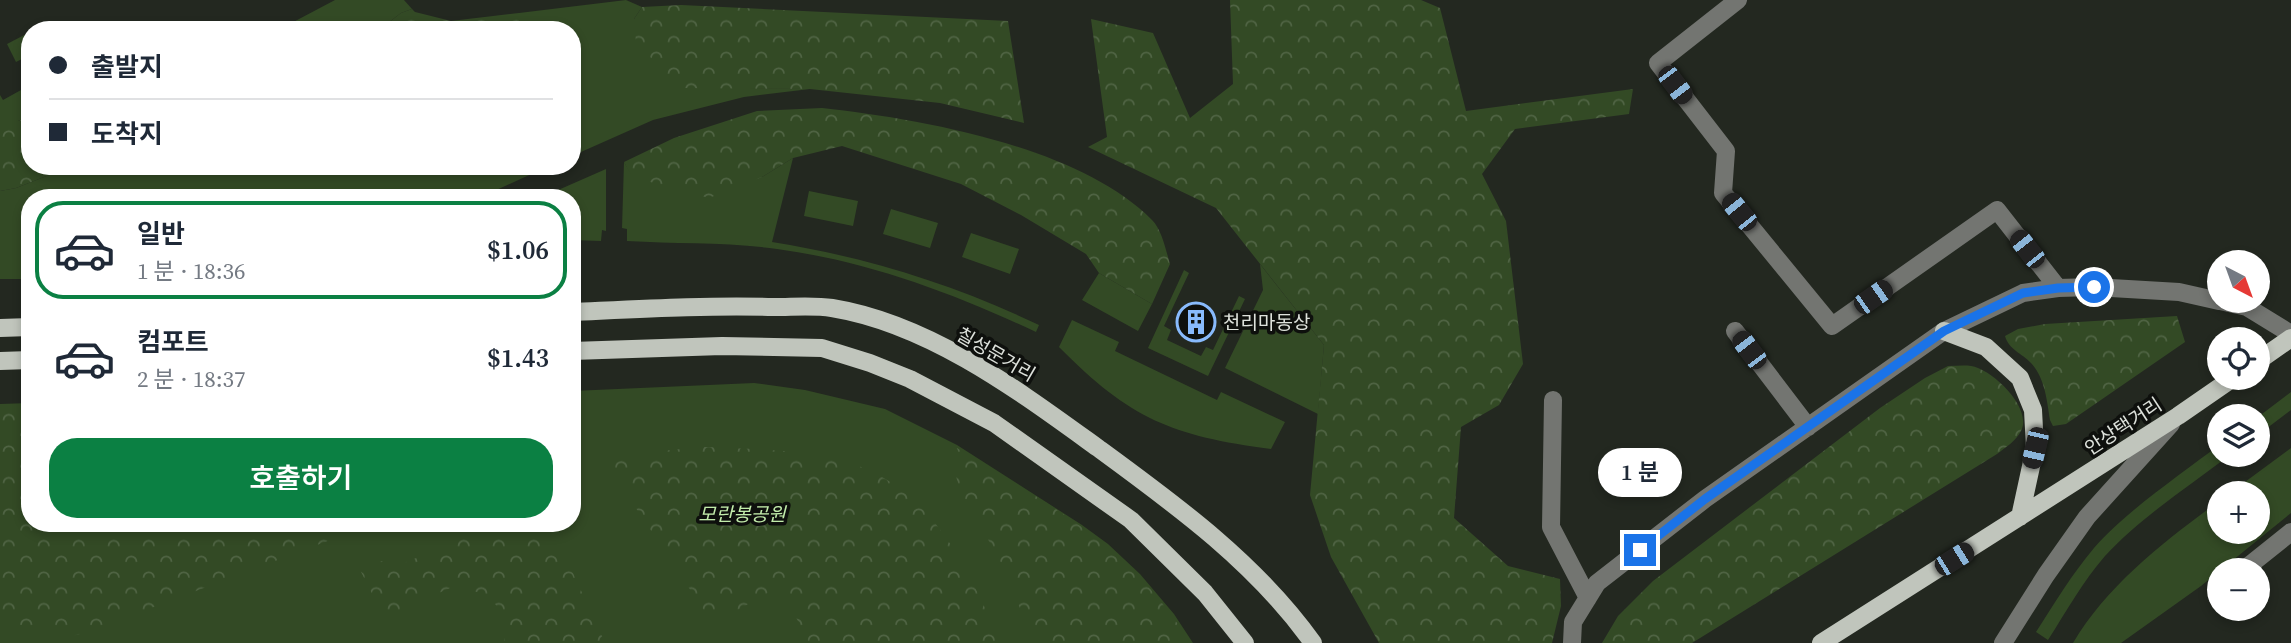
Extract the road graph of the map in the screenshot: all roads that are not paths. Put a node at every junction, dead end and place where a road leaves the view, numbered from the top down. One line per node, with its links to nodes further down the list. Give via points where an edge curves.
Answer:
1 (1738, 0): 2 (street, via 1658,63 1726,151 1723,193 1832,326 1997,210)
2 (2058, 288): 3 (street, via 2179,292); 9 (street, via 2023,293)
3 (2207, 298)
4 (581, 312): 24 (main road, 칠성문거리, via 723,306 831,308 924,337 1022,393 1157,491 1242,561)
5 (2256, 313): 10 (street)
6 (21, 327): 7 (main road)
7 (0, 328)
8 (1735, 331): 18 (street)
9 (1944, 331): 18 (street); 19 (main road, via 1986,347 2020,377 2033,410 2035,448)
10 (2291, 336): 12 (main road)
11 (581, 351): 23 (main road, via 822,348 910,379 994,423 1131,520 1205,593)
12 (2270, 352)
13 (21, 360): 14 (main road)
14 (0, 361)
15 (2216, 390): 17 (main road, 안상택거리)
16 (1553, 400): 22 (street, via 1551,527)
17 (2178, 416): 19 (main road, 안상택거리); 27 (street, via 2087,517)
18 (1808, 426): 22 (street, via 1597,583)
19 (2020, 517): 26 (main road, 안상택거리)
20 (2291, 532): 21 (street)
21 (2258, 558)
22 (1588, 598): 25 (street, via 1573,622)
23 (1245, 643)
24 (1313, 643)
25 (1572, 643)
26 (1821, 643)
27 (2003, 643)

